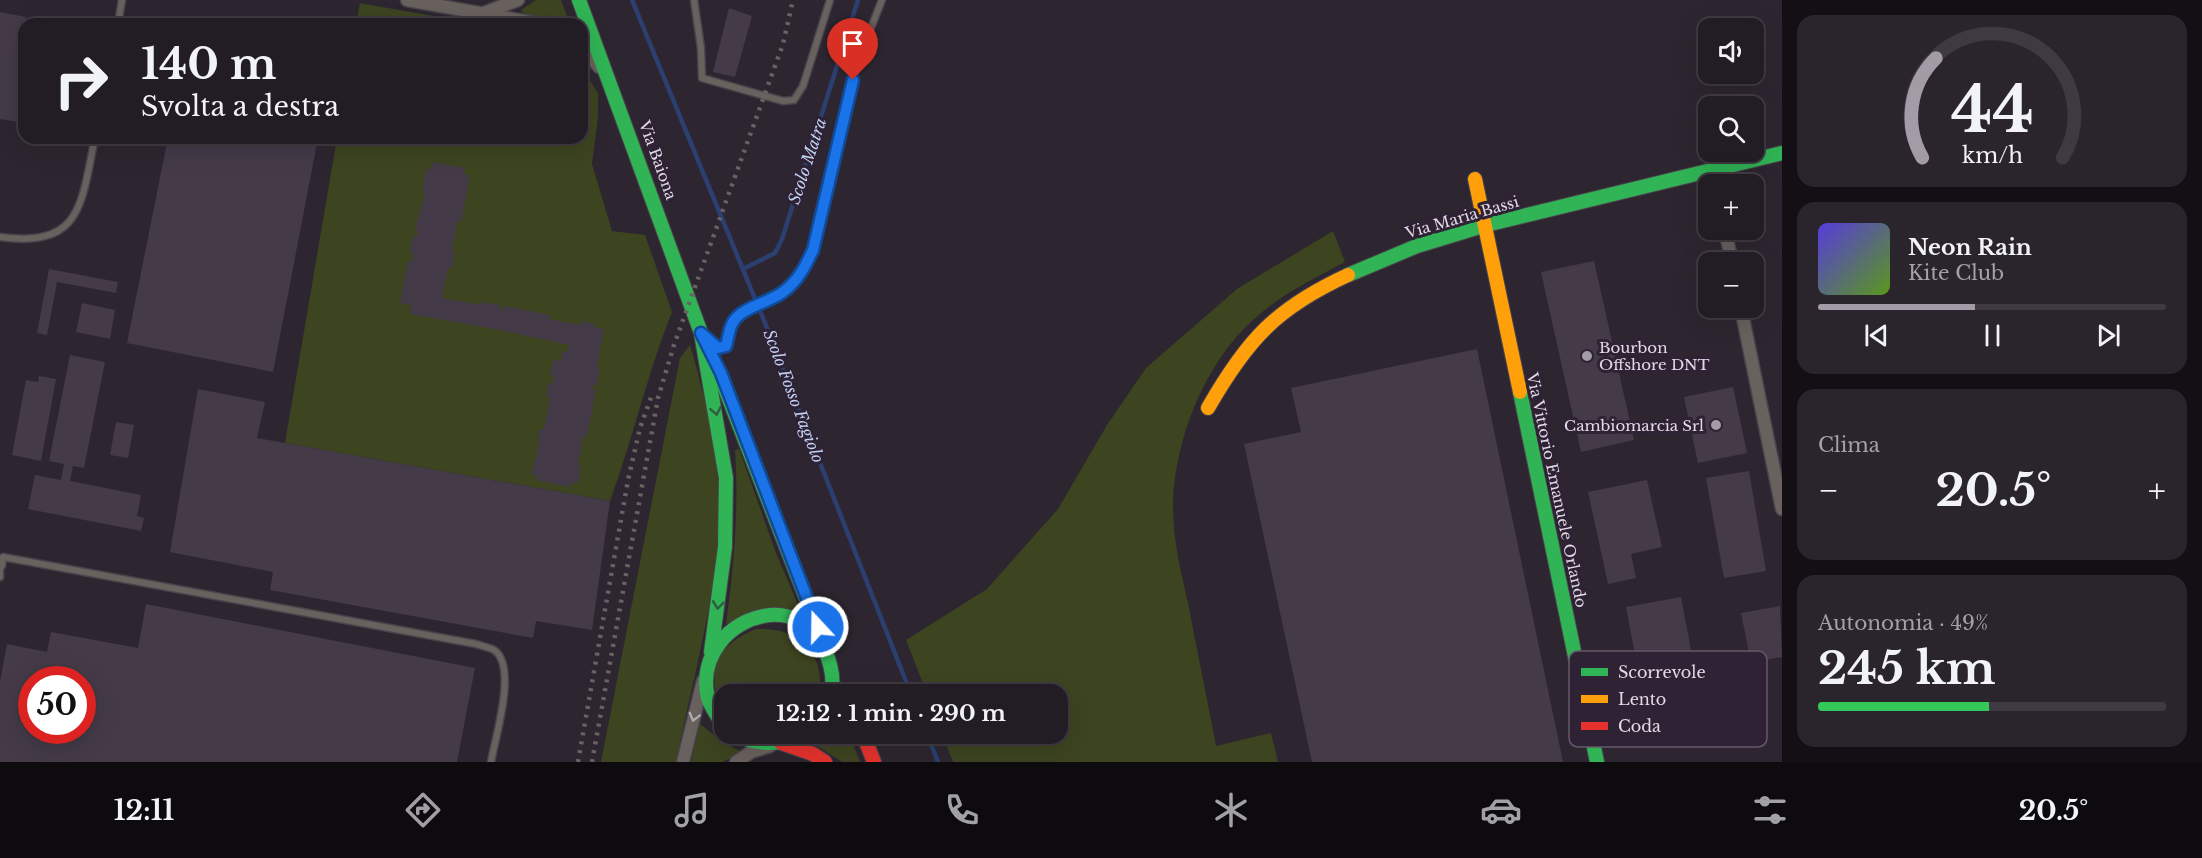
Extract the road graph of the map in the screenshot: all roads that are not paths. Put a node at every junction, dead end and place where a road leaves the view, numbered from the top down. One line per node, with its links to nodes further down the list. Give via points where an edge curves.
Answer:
1 (122, 0): 9 (lane)
2 (407, 0): 8 (street)
3 (518, 0): 8 (street)
4 (579, 0): 11 (main road, Via Baiona)
5 (694, 0): 6 (lane, via 702,78 783,102 794,100 802,86)
6 (830, 0)
7 (882, 0): 23 (lane, via 858,60 813,250 802,273 769,302 742,313 733,322 726,346 718,348)
8 (485, 12): 10 (street)
9 (118, 18)
10 (513, 18)
11 (586, 18)
12 (588, 23): 14 (main road, Via Baiona)
13 (588, 54): 14 (street)
14 (611, 82): 23 (main road, Via Baiona)
15 (93, 144): 21 (lane, via 81,207 69,224 51,235)
16 (1782, 153): 17 (main road, Via Maria Bassi)
17 (1725, 174)
18 (1475, 179): 20 (main road, Via Vittorio Emanuele Orlando)
19 (1698, 181): 20 (main road, Via Maria Bassi)
20 (1486, 225): 24 (main road, Via Maria Bassi, via 1417,246 1311,292 1269,322 1233,364); 29 (main road, Via Vittorio Emanuele Orlando)
21 (0, 237)
22 (1743, 318): 25 (street)
23 (701, 333): 28 (main road, Via Baiona, via 721,373); 30 (main road, Via Baiona, one-way to 30, via 726,478 725,547)
24 (1208, 408)
25 (1782, 509)
26 (1, 566): 27 (lane); 39 (lane, via 3,557 476,644 495,651 506,680)
27 (0, 577)
28 (827, 651): 30 (main road, via 814,633 800,623 766,615 734,626); 32 (main road); 33 (main road)
29 (1574, 651)
30 (711, 652): 31 (main road)
31 (705, 671): 34 (main road, via 706,690); 40 (street, one-way to 40)
32 (833, 684)
33 (842, 684)
34 (714, 712)
35 (775, 744): 41 (street)
36 (781, 744): 42 (main road)
37 (867, 744): 43 (main road)
38 (1594, 747): 44 (main road, Via Vittorio Emanuele Orlando)
39 (490, 762)
40 (683, 762)
41 (736, 762)
42 (825, 762)
43 (874, 762)
44 (1597, 762)

